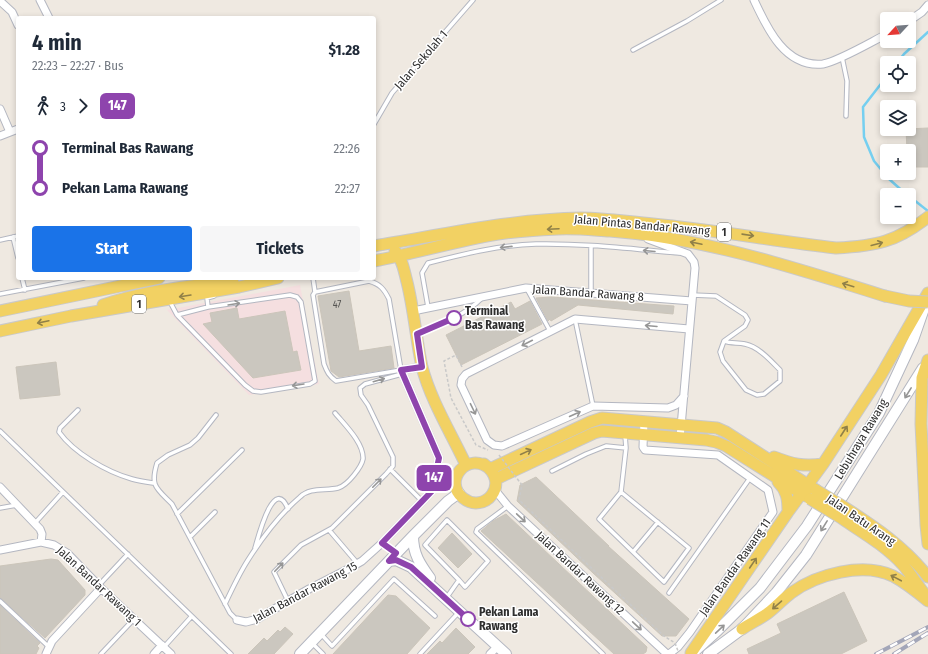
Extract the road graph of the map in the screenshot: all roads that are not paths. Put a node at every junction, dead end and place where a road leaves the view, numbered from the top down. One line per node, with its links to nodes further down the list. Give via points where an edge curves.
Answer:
1 (40, 0): 7 (street)
2 (473, 0): 15 (lane, Jalan Sekolah 1, via 392,94)
3 (721, 0): 11 (lane)
4 (754, 0): 12 (street, via 777,43 788,54 802,62 824,64)
5 (0, 1): 9 (street, via 12,12)
6 (928, 5): 8 (street)
7 (48, 16)
8 (916, 16)
9 (16, 21)
10 (880, 38): 12 (street)
11 (633, 50)
12 (842, 57): 14 (lane, via 846,81)
13 (0, 109): 17 (street)
14 (846, 116)
15 (376, 121)
16 (16, 130): 17 (street)
17 (10, 132): 18 (street)
18 (0, 136)
19 (928, 217): 26 (main road, Jalan Pintas Bandar Rawang / 1, one-way to 19, via 492,226 582,218 696,229 836,248 870,246 896,238)
20 (514, 232): 21 (main road, Jalan Pintas Bandar Rawang / 1, one-way to 20, via 560,229); 30 (main road, Jalan Pintas Bandar Rawang / 1, via 456,242); 42 (main road, via 489,241 416,258 408,270)
21 (627, 233): 29 (street); 55 (main road, Jalan Pintas Bandar Rawang / 1, one-way to 21, bridge, via 886,296 730,251 676,239)
22 (16, 236): 23 (lane)
23 (13, 237): 24 (lane); 28 (lane)
24 (0, 240)
25 (591, 246): 29 (lane, one-way to 25); 45 (lane); 57 (lane, one-way to 57, via 536,244 486,249 428,263 422,273)
26 (376, 247)
27 (376, 247): 30 (main road, via 394,250)
28 (16, 250)
29 (688, 254): 52 (street, via 695,268)
30 (400, 256): 31 (main road, Jalan Pintas Bandar Rawang / 1); 42 (main road)
31 (376, 261)
32 (22, 280): 41 (lane)
33 (74, 280): 41 (lane)
34 (135, 280): 48 (street); 58 (main road, 1)
35 (155, 280): 43 (street)
36 (255, 280): 43 (main road)
37 (269, 280): 54 (main road, 1, one-way to 54)
38 (274, 280): 49 (lane, via 262,287)
39 (313, 280): 44 (lane)
40 (526, 288): 45 (street, Jalan Bandar Rawang 8); 51 (street, Jalan Bandar Rawang 8); 65 (lane)
41 (25, 290): 47 (lane)
42 (409, 290): 59 (main road)
43 (158, 291): 48 (main road)
44 (315, 292): 70 (lane, via 369,281 378,284 389,299); 70 (lane, via 313,295 324,364 331,378 336,381)
45 (591, 293): 52 (street, Jalan Bandar Rawang 8)
46 (928, 293): 85 (main road, one-way to 46, via 881,375)
47 (0, 294)
48 (138, 295): 61 (main road)
49 (223, 295)
50 (218, 296): 56 (lane, via 207,298)
51 (484, 296): 57 (street, Jalan Bandar Rawang 8); 66 (lane, via 473,307)
52 (692, 298): 63 (street); 67 (lane, via 716,296 745,315 748,320 745,326)
53 (928, 298): 152 (street, Lebuhraya Rawang, one-way to 53, via 760,588 807,526 879,413 913,340)
54 (168, 299): 60 (lane); 61 (main road, 1)
55 (928, 302)
56 (208, 307): 60 (lane); 60 (lane, one-way to 60, via 290,295 297,297 301,302 315,381 261,392 253,391)
57 (428, 308): 59 (street, Jalan Bandar Rawang 8)
58 (0, 311)
59 (414, 311): 66 (main road)
60 (177, 314)
61 (71, 316): 64 (main road, 1, one-way to 64)
62 (575, 319): 63 (street, one-way to 62); 65 (street); 72 (lane)
63 (690, 329): 71 (street)
64 (0, 331)
65 (550, 331): 72 (street, one-way to 72, via 466,374 462,379 461,385 487,440 494,445 502,446)
66 (417, 334): 69 (main road)
67 (724, 341): 67 (lane, via 744,343 767,357 780,370 780,381 764,394 757,395 746,390 723,360 720,352)
68 (928, 360): 115 (main road, via 922,378 921,424); 136 (street, Lebuhraya Rawang, one-way to 136, via 806,555 776,593)
69 (422, 367): 70 (street); 86 (main road, via 431,394)
70 (402, 372): 88 (lane, one-way to 70, via 393,466 393,457 361,395 360,388); 99 (street, Jalan Bandar Rawang 15, via 439,458 432,491)
71 (684, 396): 72 (street, via 676,405 668,408); 77 (street)
72 (593, 406)
73 (78, 410): 92 (lane, via 59,432 77,452 131,479)
74 (335, 413): 103 (lane, via 354,435 361,450 363,459 360,468 340,488 308,491)
75 (216, 415): 92 (lane, via 190,445 168,454 157,463)
76 (644, 421): 77 (main road); 80 (street, Jalan Bandar Rawang 11); 87 (main road, one-way to 76, via 597,418)
77 (681, 424): 81 (street); 84 (main road, via 717,428)
78 (0, 431): 96 (lane)
79 (625, 433): 80 (main road); 82 (lane); 93 (main road, via 594,433)
80 (643, 435): 81 (main road); 91 (street, Jalan Bandar Rawang 11, via 645,450 718,455)
81 (680, 438): 90 (main road, via 706,440 726,446)
82 (626, 448): 89 (lane, via 606,446); 97 (lane)
83 (242, 450): 107 (lane)
84 (756, 451): 85 (main road, via 798,465); 95 (main road)
85 (823, 464): 95 (main road)
86 (466, 465): 87 (main road, via 478,462); 98 (main road, via 457,477)
87 (487, 466): 93 (main road, via 494,474)
88 (390, 469): 99 (lane); 110 (lane, one-way to 88)
89 (552, 471)
90 (772, 476): 95 (main road); 106 (main road, via 784,487)
91 (750, 478): 125 (lane); 151 (street, Jalan Bandar Rawang 11, via 768,490 773,512 690,632 678,647)
92 (153, 483): 107 (lane, via 172,504)
93 (495, 485): 98 (main road, via 488,499 479,503 468,501); 101 (street, Jalan Bandar Rawang 12)
94 (0, 487): 100 (street, Jalan Bandar Rawang 1)
95 (809, 491): 104 (main road, bridge); 106 (main road)
96 (63, 492): 109 (lane); 119 (lane)
97 (621, 492): 108 (lane); 118 (lane, via 599,519)
98 (459, 493): 111 (street)
99 (422, 501): 114 (street, Jalan Bandar Rawang 15)
100 (18, 505): 102 (lane); 109 (street, Jalan Bandar Rawang 1)
101 (508, 506): 150 (lane, via 476,532); 151 (street, Jalan Bandar Rawang 12, one-way to 151)
102 (0, 508)
103 (288, 509): 117 (lane); 117 (lane, via 281,499 271,503)
104 (841, 511): 122 (main road, Jalan Batu Arang, via 891,538); 127 (main road, via 890,552)
105 (215, 512): 112 (lane)
106 (788, 512): 152 (main road, one-way to 106)
107 (177, 514): 112 (lane)
108 (658, 522): 118 (lane); 118 (lane, via 689,548 664,582)
109 (35, 524): 113 (street, Jalan Bandar Rawang 1, via 42,532)
110 (329, 530): 121 (lane); 129 (lane, one-way to 110, via 274,572 301,545)
111 (413, 536): 120 (street); 126 (street, via 413,548 419,562)
112 (190, 537): 130 (lane)
113 (41, 542): 116 (street); 124 (street, Jalan Bandar Rawang 1, via 54,544 67,553)
114 (382, 543): 120 (lane); 121 (street, Jalan Bandar Rawang 15)
115 (928, 544)
116 (0, 550)
117 (254, 551): 130 (lane)
118 (633, 552)
119 (128, 554): 124 (lane); 133 (lane)
120 (393, 557): 126 (street, via 407,564); 137 (street)
121 (358, 564): 129 (street, Jalan Bandar Rawang 15)
122 (928, 577)
123 (459, 580): 123 (lane, via 465,587 488,561 447,520 425,545); 126 (lane)
124 (100, 587): 134 (street, Jalan Bandar Rawang 1); 141 (street, via 52,641)
125 (669, 593)
126 (443, 595): 131 (street)
127 (928, 600): 136 (main road, one-way to 136, via 892,576 875,571 835,573 792,592 768,613)
128 (0, 601): 141 (lane)
129 (288, 601): 135 (street, Jalan Bandar Rawang 15, via 257,619 246,622)
130 (225, 604): 135 (lane)
131 (460, 611): 140 (street); 148 (lane)
132 (436, 616): 137 (lane, via 394,579 332,646)
133 (191, 617): 139 (lane); 145 (lane)
134 (134, 619): 139 (street, Jalan Bandar Rawang 1); 142 (lane)
135 (237, 620)
136 (742, 628): 153 (street, Lebuhraya Rawang)
137 (320, 633): 138 (street)
138 (311, 643): 146 (street); 147 (lane)
139 (163, 646): 143 (street); 144 (street, Jalan Bandar Rawang 1)
140 (494, 650): 149 (street)
141 (47, 651)
142 (101, 654)
143 (154, 654)
144 (171, 654)
145 (231, 654)
146 (300, 654)
147 (323, 654)
148 (420, 654)
149 (506, 654)
150 (603, 654)
151 (668, 654)
152 (691, 654)
153 (708, 654)

